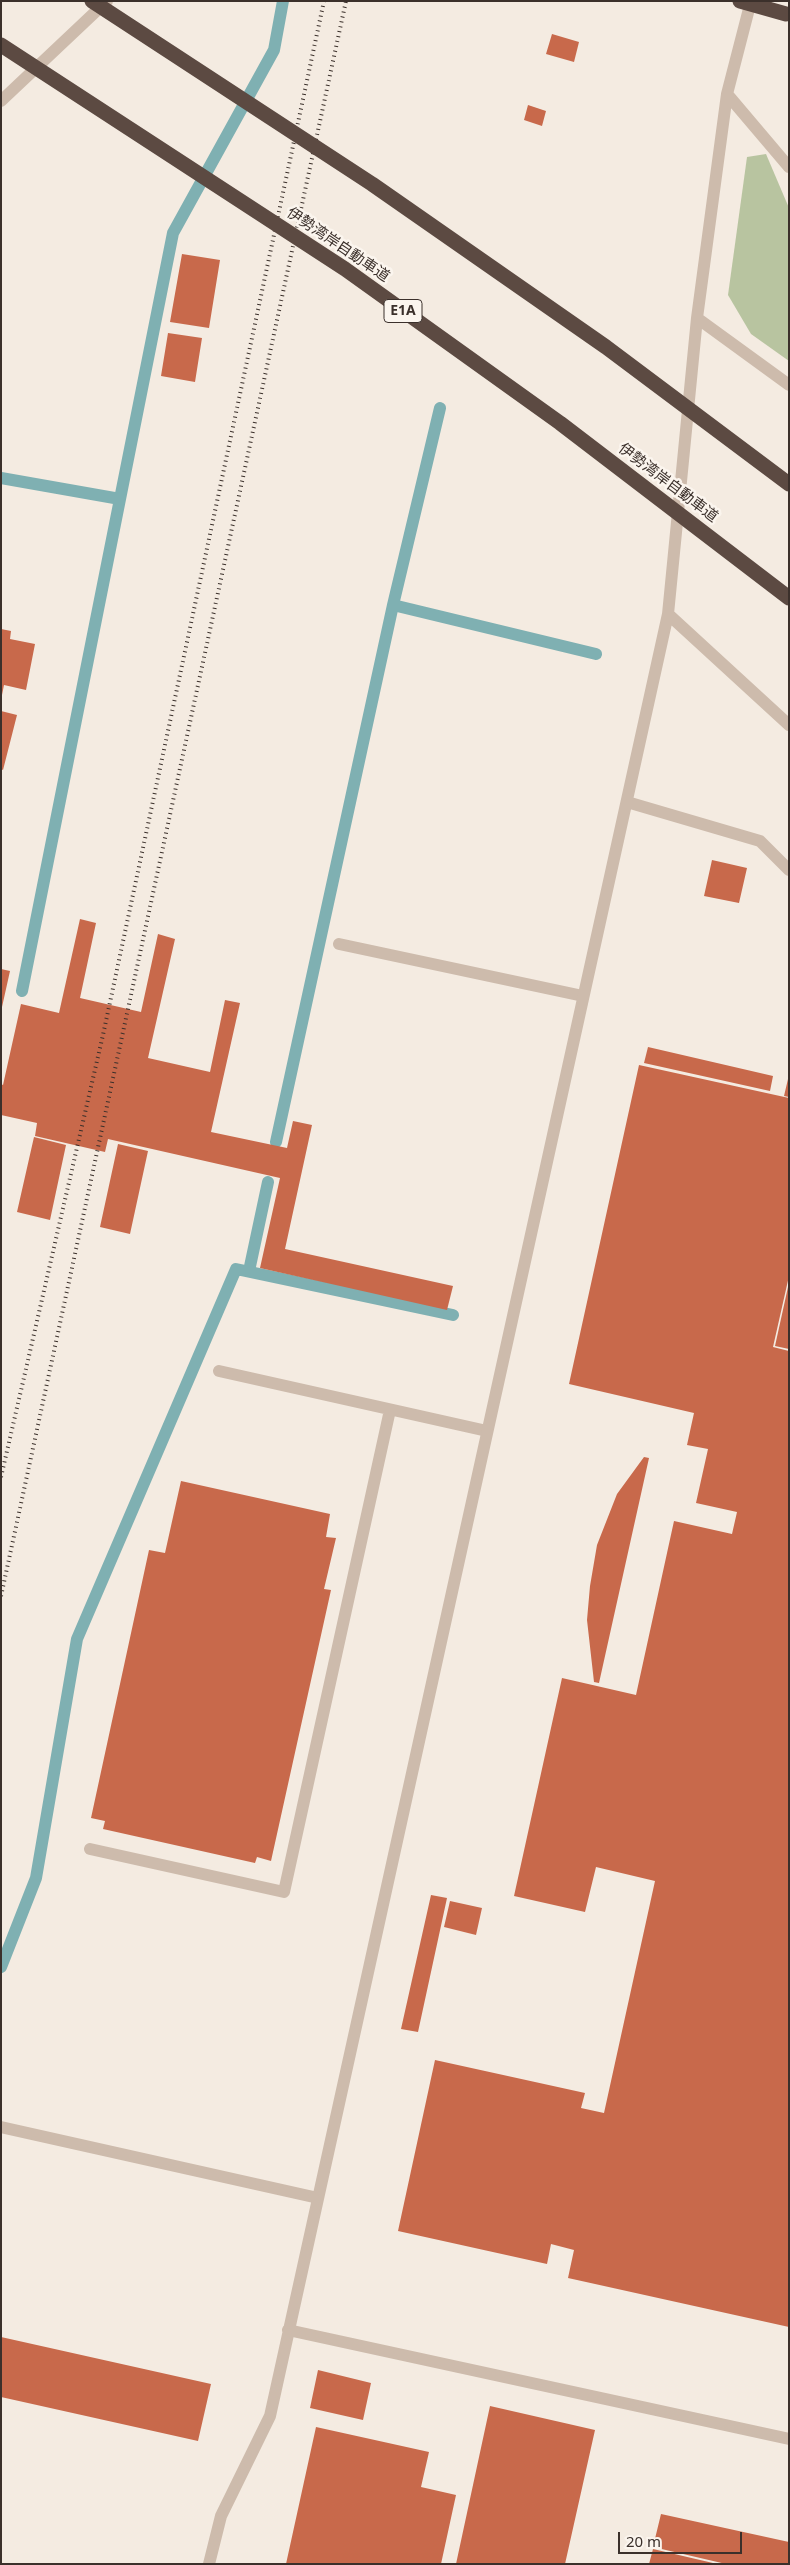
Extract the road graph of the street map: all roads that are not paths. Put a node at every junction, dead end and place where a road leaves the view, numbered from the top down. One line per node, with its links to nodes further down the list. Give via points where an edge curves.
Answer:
1 (92, 1): 12 (highway, bridge, via 372,184 606,347)
2 (107, 1): 8 (street)
3 (740, 1): 5 (highway, bridge)
4 (752, 1): 7 (street)
5 (786, 14)
6 (1, 45): 13 (highway, 伊勢湾岸自動車道 / E1A, bridge, via 345,269 560,423)
7 (728, 94): 9 (street); 10 (street)
8 (1, 101)
9 (789, 167)
10 (697, 318): 11 (street); 14 (street)
11 (789, 385)
12 (789, 484)
13 (789, 598)
14 (668, 614): 15 (street); 16 (street)
15 (789, 725)
16 (627, 802): 17 (street, via 760,841); 19 (street)
17 (789, 870)
18 (339, 944): 19 (street)
19 (584, 996): 22 (street)
20 (219, 1371): 21 (street)
21 (390, 1410): 22 (street); 23 (street, via 284,1892)
22 (487, 1431): 25 (street)
23 (90, 1848)
24 (1, 2127): 25 (street)
25 (318, 2198): 26 (street)
26 (288, 2330): 27 (street); 28 (street, via 270,2416 221,2516)
27 (789, 2439)
28 (209, 2564)

